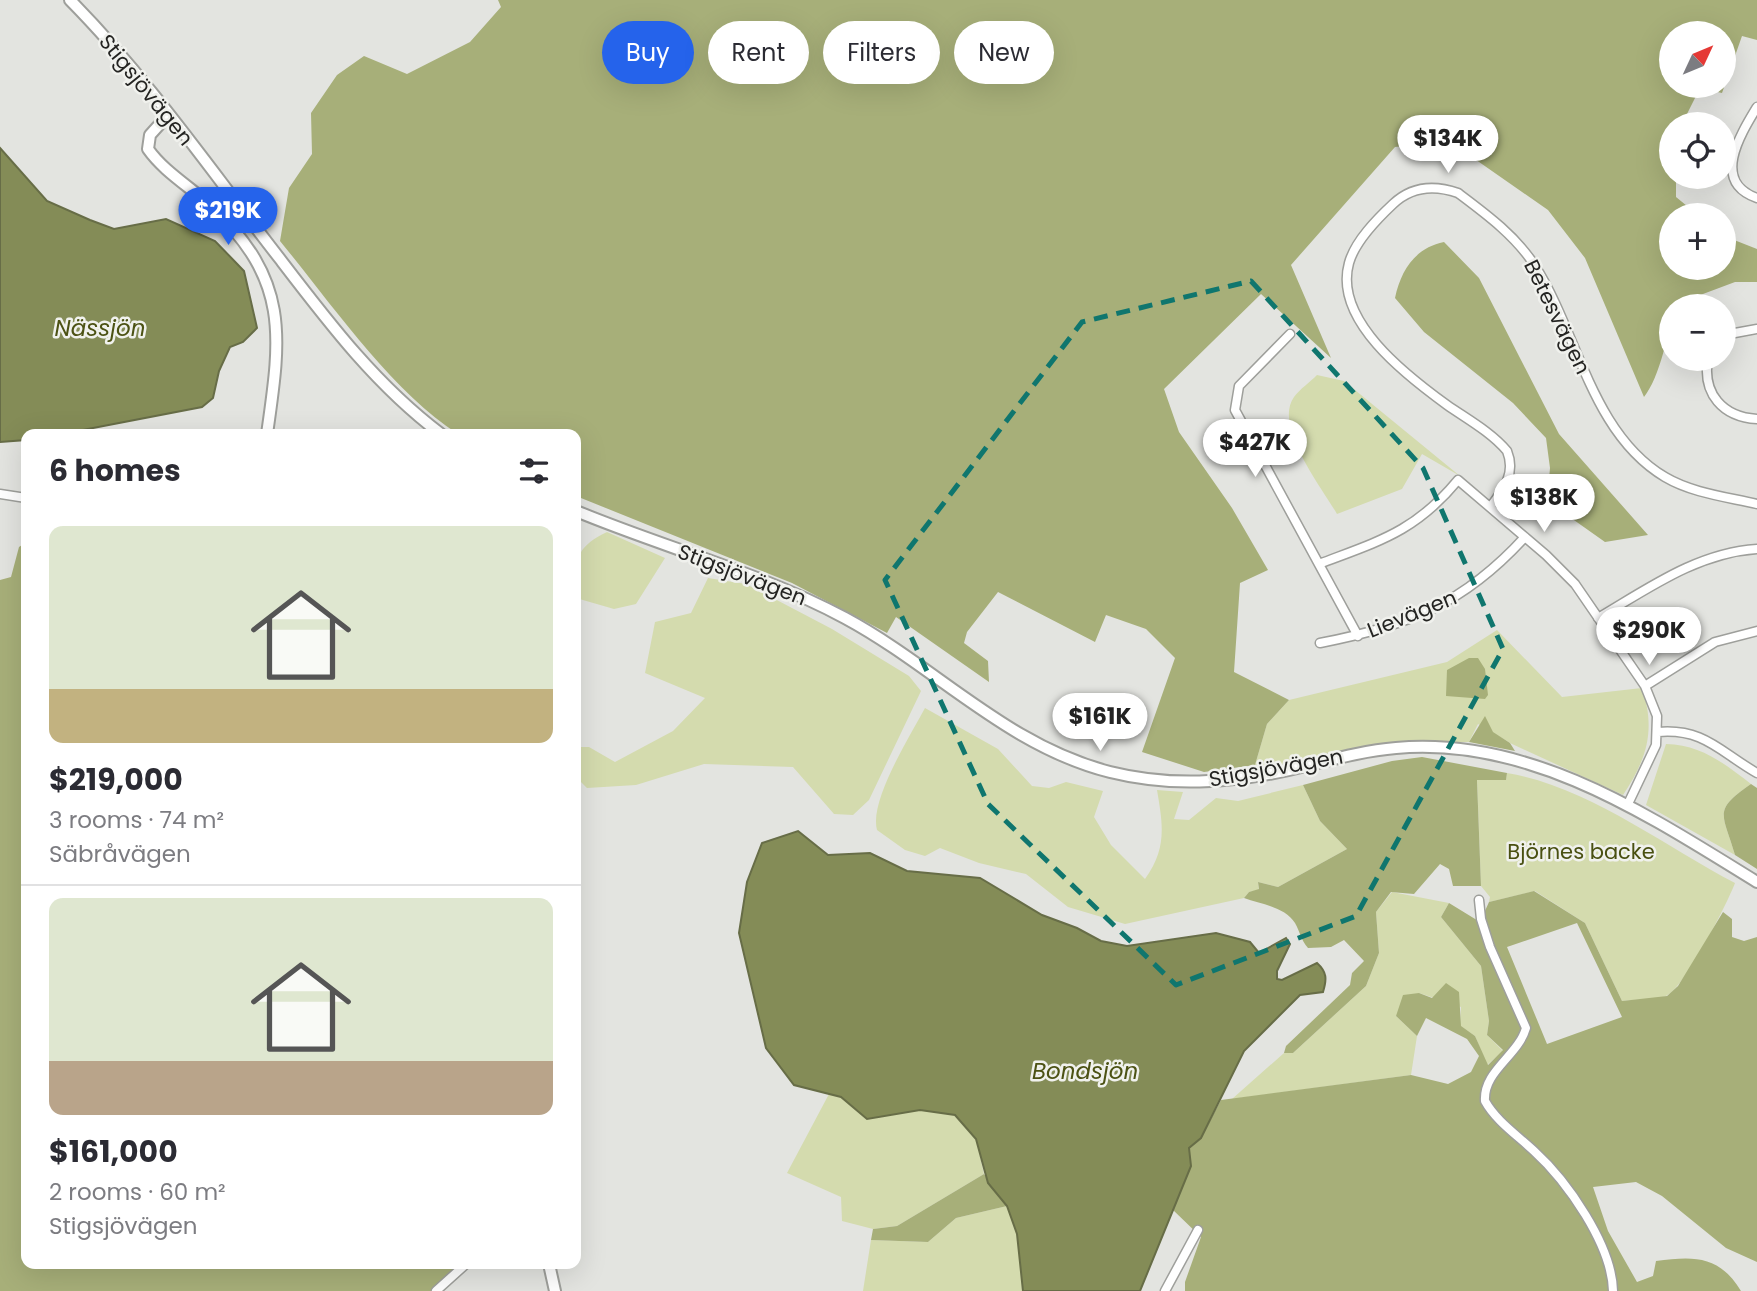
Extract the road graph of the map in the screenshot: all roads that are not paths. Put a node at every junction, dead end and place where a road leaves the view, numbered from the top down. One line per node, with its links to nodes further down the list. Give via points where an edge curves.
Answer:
1 (70, 0): 3 (main road, Stigsjövägen)
2 (1757, 107): 4 (street, via 1730,164 1741,190)
3 (168, 115): 10 (main road, via 150,135 148,149 244,242 259,263 274,302 278,344); 11 (main road, Stigsjövägen, via 344,343)
4 (1757, 198)
5 (1757, 329): 6 (street)
6 (1736, 333)
7 (1290, 334): 19 (street, via 1244,379 1234,405 1250,443)
8 (1708, 371): 9 (street, via 1708,382 1726,412)
9 (1757, 419)
10 (268, 429)
11 (435, 429)
12 (0, 494): 13 (street)
13 (21, 497)
14 (1757, 504): 15 (street, Betesvägen, via 1682,485 1645,462 1608,417 1537,267 1523,248 1458,193 1424,188 1396,201 1360,241 1349,263 1347,288 1357,316 1388,356 1507,450 1511,460 1508,479)
15 (1490, 506): 17 (street); 19 (street, via 1458,480 1432,509 1403,531)
16 (581, 513): 27 (main road, Stigsjövägen, via 813,602 880,639 1006,728 1090,767 1141,778 1215,782 1370,751 1445,747 1529,763)
17 (1525, 537): 20 (street, via 1575,584); 22 (street, Lievägen, via 1462,594 1417,616)
18 (1757, 549): 20 (street, via 1691,564)
19 (1319, 564): 22 (street)
20 (1598, 618): 24 (street)
21 (1757, 631): 24 (street, via 1715,642)
22 (1358, 636): 23 (street, Lievägen)
23 (1320, 643)
24 (1645, 686): 25 (street)
25 (1658, 732): 26 (street, via 1702,736); 27 (street, via 1651,759)
26 (1757, 773)
27 (1627, 806): 28 (main road, Stigsjövägen)
28 (1757, 882)
29 (1479, 900): 36 (street, via 1490,947 1526,1028 1516,1051 1487,1084 1485,1101 1559,1177 1607,1258)
30 (1198, 1230): 35 (street)
31 (460, 1269): 33 (street)
32 (550, 1269): 34 (main road)
33 (436, 1291)
34 (555, 1291)
35 (1165, 1291)
36 (1613, 1291)

